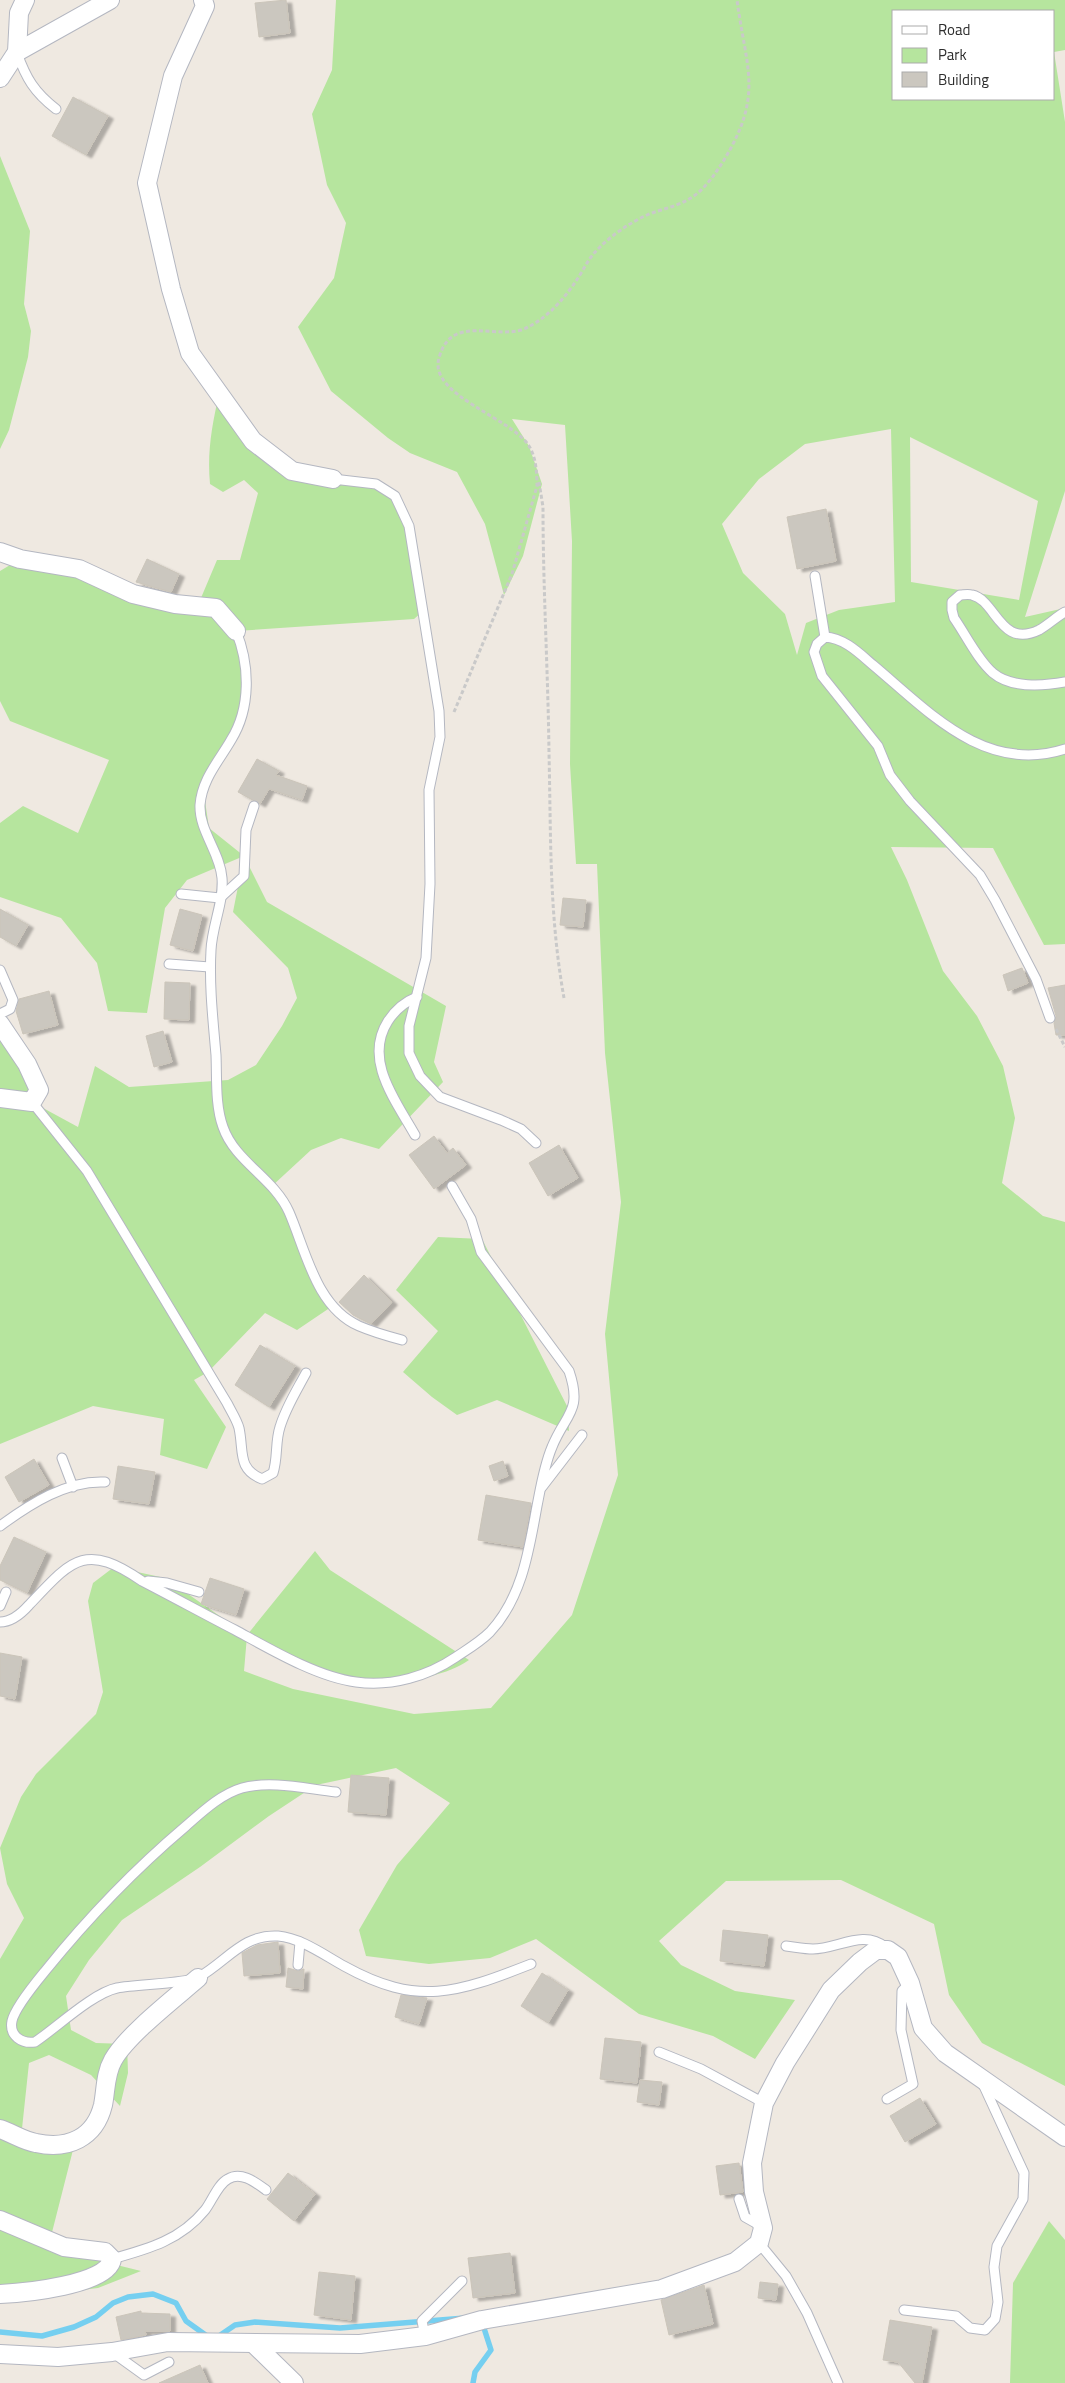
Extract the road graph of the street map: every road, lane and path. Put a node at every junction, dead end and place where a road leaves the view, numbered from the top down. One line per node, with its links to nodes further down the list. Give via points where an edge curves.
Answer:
1 (25, 0): 5 (street, via 19,13)
2 (110, 0): 5 (street)
3 (204, 0): 9 (street, via 205,6 173,76 147,183 171,289 190,353 253,441 292,471)
4 (737, 0): 8 (path, via 750,94 739,132 705,186 690,199 646,215 600,246 566,295 536,322 509,332 470,330 457,334 442,349 438,360 442,378 452,390 521,436 529,446)
5 (17, 52): 6 (street); 7 (lane, via 25,77)
6 (0, 78)
7 (56, 109)
8 (537, 471): 16 (path, via 537,486 512,574 451,720); 25 (path, via 543,507 550,868 555,947)
9 (333, 480): 16 (lane, via 376,484 395,496 409,526 432,657)
10 (0, 552): 13 (street, via 20,559 79,569 133,594 175,604 216,608)
11 (815, 576): 14 (lane)
12 (1065, 612): 15 (lane, via 1038,631 1023,634 1006,629 982,601 972,595 960,595 952,602 959,626 993,674 1031,685)
13 (236, 631): 20 (lane, via 242,650 246,702 242,720 214,765 200,805 202,823 222,878)
14 (825, 637): 17 (lane, via 836,638 858,652 922,709 973,742 1022,755); 27 (lane, via 814,652 822,676 878,746 890,775 910,801 980,875 1036,979)
15 (1065, 682)
16 (440, 737): 24 (lane, via 429,790 429,930)
17 (1065, 749)
18 (254, 806): 20 (lane, via 246,830 244,876)
19 (181, 894): 20 (lane)
20 (220, 898): 22 (lane)
21 (169, 964): 22 (lane)
22 (210, 967): 35 (lane, via 219,1104 223,1127 234,1149 280,1194 318,1283 331,1304 358,1326)
23 (0, 970): 26 (lane, via 13,1000 10,1009)
24 (417, 997): 32 (lane, via 394,1012 382,1031 379,1045 383,1078); 33 (lane, via 409,1026 409,1053 420,1076 440,1097 521,1129)
25 (564, 998)
26 (0, 1014)
27 (1050, 1018): 29 (path)
28 (0, 1024): 31 (street, via 27,1064 39,1090)
29 (1065, 1047)
30 (0, 1098): 31 (street)
31 (32, 1102): 36 (lane, via 87,1171 227,1403 238,1427 244,1464 250,1475 262,1479 273,1474 278,1459 276,1443 280,1426)
32 (415, 1135)
33 (536, 1143)
34 (452, 1186): 41 (lane, via 471,1219 481,1252 570,1371 575,1401 553,1445)
35 (402, 1340)
36 (306, 1373)
37 (582, 1435): 41 (lane)
38 (62, 1458): 40 (lane)
39 (105, 1482): 40 (lane)
40 (73, 1487): 42 (lane, via 38,1501)
41 (540, 1489): 43 (lane, via 519,1583 495,1624 478,1642 453,1659 432,1672 407,1679 384,1683 356,1682 328,1674 286,1658)
42 (0, 1526)
43 (142, 1581): 45 (lane, via 167,1583); 47 (lane, via 120,1566 101,1559 81,1560 58,1574 21,1614)
44 (6, 1592): 46 (lane)
45 (199, 1592)
46 (0, 1606)
47 (0, 1622)
48 (336, 1792): 54 (lane, via 270,1785 242,1788 210,1805 148,1859 80,1928 29,1992 12,2020 14,2034 27,2043 35,2042 82,2006 115,1988)
49 (300, 1942): 52 (lane, via 366,1978 431,1994 464,1988); 53 (lane); 54 (lane, via 279,1936 258,1938 242,1944)
50 (786, 1946): 51 (lane, via 814,1949 865,1939 878,1942)
51 (888, 1950): 55 (street, via 898,1957); 59 (street, via 876,1950 831,1990)
52 (532, 1964)
53 (298, 1965)
54 (198, 1978): 60 (street, via 113,2060 98,2122 87,2134 55,2146 34,2143)
55 (910, 1983): 57 (street, via 923,2028 945,2054); 58 (lane, via 902,1991 901,2030 913,2084)
56 (659, 2052): 59 (lane, via 701,2069)
57 (981, 2080): 61 (street); 69 (lane, via 1024,2173 1023,2199 997,2246 994,2267 998,2302 995,2320 985,2330 970,2328 956,2316)
58 (887, 2100)
59 (764, 2103): 65 (street, via 752,2163)
60 (0, 2129)
61 (1065, 2137)
62 (266, 2190): 66 (lane, via 238,2175 227,2179 190,2228 161,2244)
63 (739, 2199): 65 (lane, via 745,2217)
64 (0, 2220): 66 (street, via 50,2243 104,2252)
65 (761, 2235): 70 (street, via 735,2262 662,2289 482,2320); 73 (lane, via 807,2313)
66 (112, 2259): 68 (street, via 107,2269 72,2284)
67 (462, 2282): 70 (lane, via 422,2321)
68 (0, 2294)
69 (904, 2310)
70 (425, 2336): 71 (street, via 360,2344)
71 (254, 2344): 72 (street, via 168,2342); 76 (street)
72 (112, 2352): 74 (street, via 58,2357); 75 (lane, via 144,2375)
73 (824, 2353): 77 (lane); 78 (lane)
74 (0, 2354)
75 (169, 2362)
76 (294, 2383)
77 (832, 2383)
78 (838, 2383)

